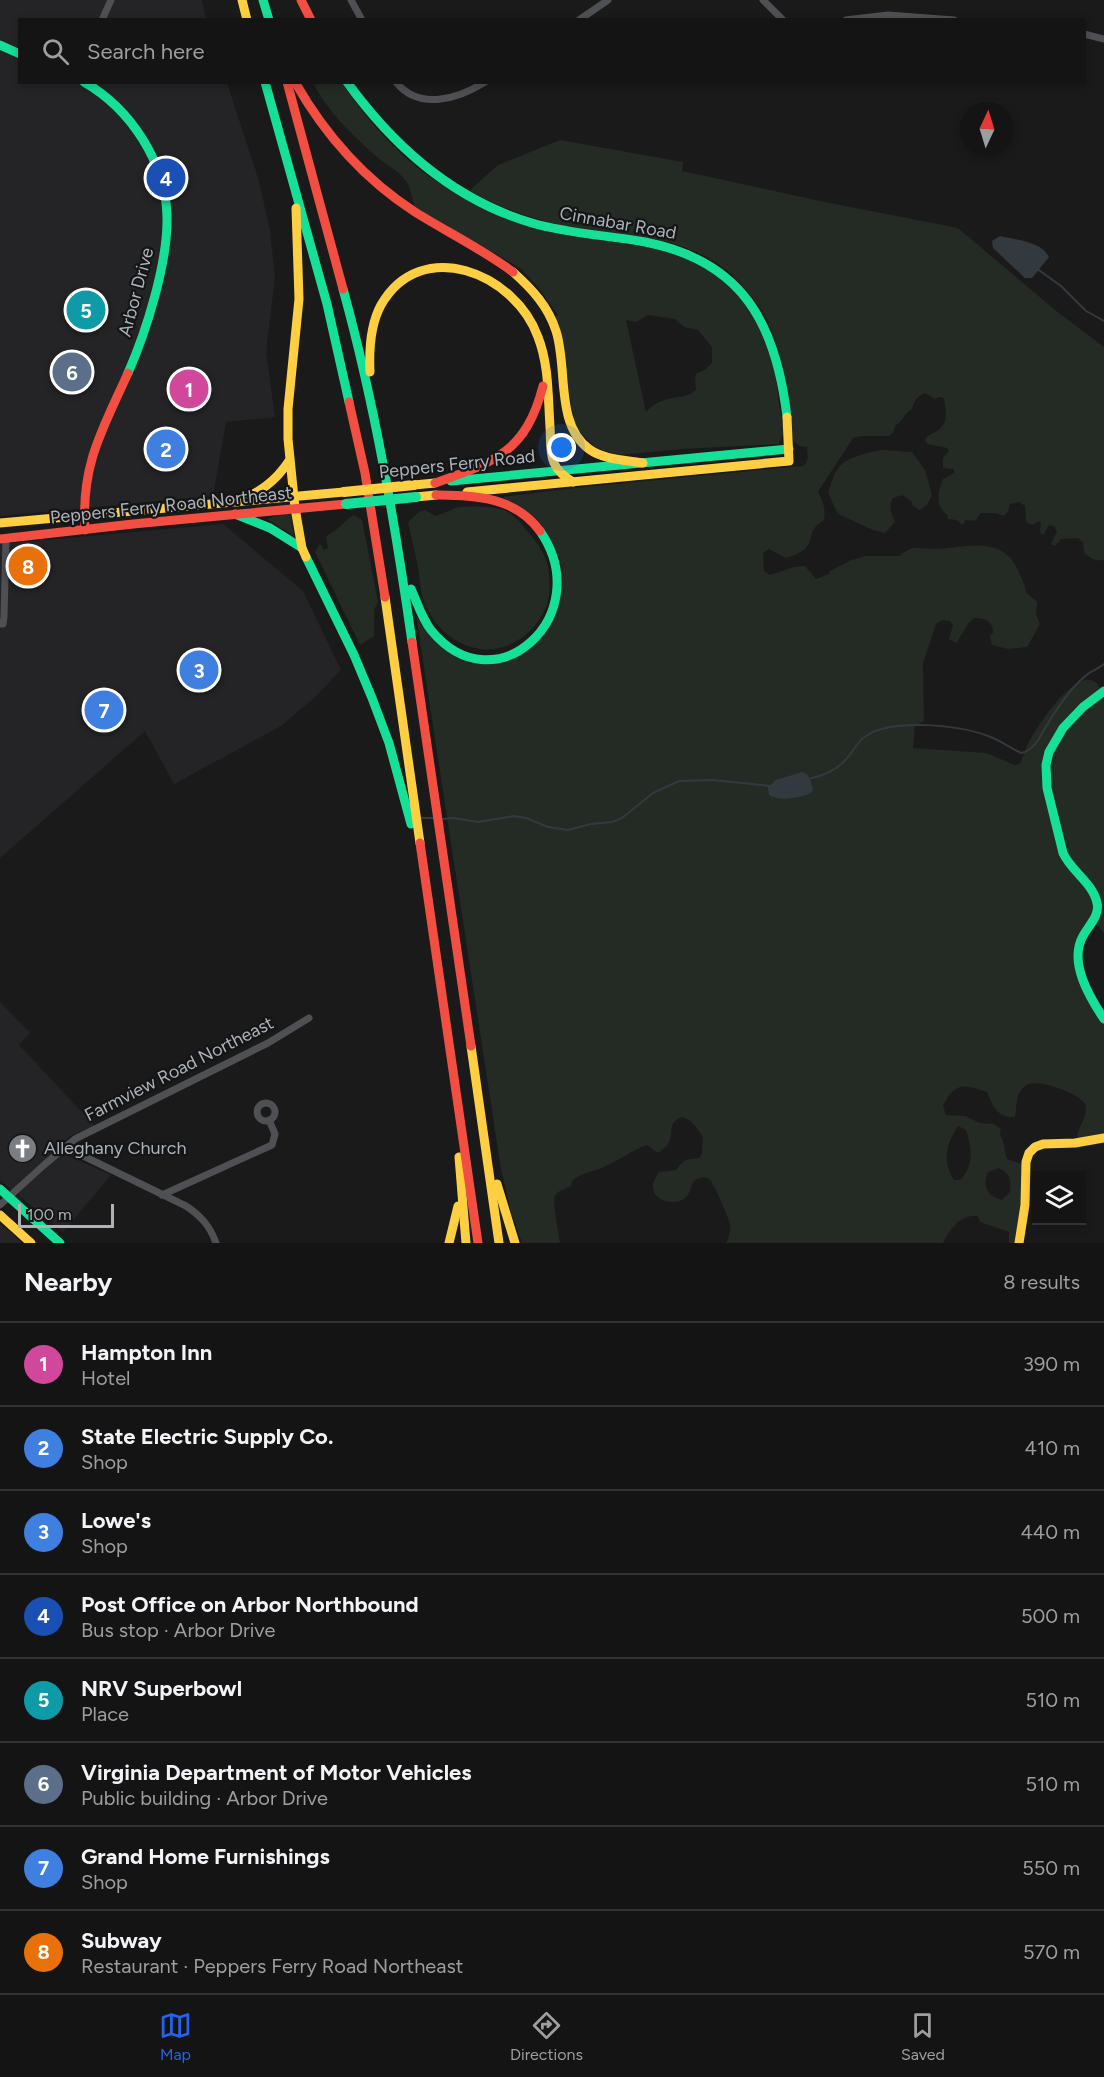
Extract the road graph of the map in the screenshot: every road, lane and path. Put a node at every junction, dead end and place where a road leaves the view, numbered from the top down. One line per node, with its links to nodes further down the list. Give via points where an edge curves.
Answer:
1 (111, 0): 9 (street)
2 (242, 0): 10 (main road)
3 (263, 0): 8 (main road)
4 (301, 0): 11 (main road)
5 (351, 0): 12 (street)
6 (608, 0): 13 (street)
7 (763, 0): 14 (street)
8 (268, 17)
9 (103, 18)
10 (247, 18)
11 (309, 18)
12 (361, 18)
13 (582, 18)
14 (781, 18)
15 (863, 18): 16 (street)
16 (928, 18)
17 (1086, 34): 18 (street)
18 (1104, 39)
19 (0, 45): 20 (main road)
20 (18, 53)
21 (87, 84): 45 (main road, Arbor Drive, via 125,116 151,153 163,186 168,231 164,260 141,341 90,465)
22 (266, 84): 28 (main road)
23 (287, 84): 30 (main road)
24 (296, 84): 34 (main road, via 325,132 377,186 501,262 536,294 560,346 568,414 575,434 581,443 600,455)
25 (348, 84): 31 (main road, Cinnabar Road, via 376,122 409,154 446,183 482,203 554,228 663,246 695,256 727,276 753,304 770,337 779,368)
26 (397, 84): 27 (street, via 402,91 431,100 448,99)
27 (481, 84)
28 (294, 183): 32 (main road, via 299,299 288,409); 53 (main road, via 335,336 365,473)
29 (543, 361): 30 (main road, via 533,323 508,290 471,271 431,269 408,278 380,309 370,345); 35 (main road, via 553,461); 37 (main road, via 540,402 522,436 493,461)
30 (371, 398): 50 (main road)
31 (789, 449): 33 (main road, Cinnabar Road); 34 (main road, Peppers Ferry Road)
32 (289, 461): 40 (main road); 41 (main road, via 273,484)
33 (789, 461): 36 (main road, Peppers Ferry Road)
34 (643, 463): 35 (main road, Peppers Ferry Road)
35 (559, 471): 36 (main road); 37 (main road, Peppers Ferry Road)
36 (573, 482): 39 (main road, Peppers Ferry Road)
37 (435, 483): 38 (main road, Peppers Ferry Road, bridge)
38 (344, 492): 40 (main road, Peppers Ferry Road Northeast)
39 (436, 495): 42 (main road, Peppers Ferry Road, bridge); 50 (main road, via 499,501 521,511 541,531 553,554 558,582 554,608 543,631 525,649 502,660 463,657 451,651 424,622)
40 (295, 496): 41 (main road, Peppers Ferry Road Northeast); 43 (main road)
41 (237, 502): 45 (main road, Peppers Ferry Road Northeast)
42 (346, 504): 43 (main road, Peppers Ferry Road Northeast)
43 (295, 508): 44 (main road, Peppers Ferry Road Northeast); 49 (main road)
44 (235, 514): 47 (main road, Peppers Ferry Road Northeast); 49 (main road, via 282,532)
45 (84, 515): 46 (main road, Peppers Ferry Road Northeast); 47 (main road, Arbor Drive)
46 (0, 523)
47 (85, 530): 48 (main road, Peppers Ferry Road Northeast)
48 (3, 539): 51 (street, via 4,617)
49 (302, 548): 53 (main road, via 372,698)
50 (399, 551): 57 (main road)
51 (0, 624)
52 (1104, 691): 55 (main road, via 1056,738 1045,770 1046,789 1064,856 1096,900 1097,912 1077,949 1087,987)
53 (424, 865): 56 (main road)
54 (309, 1018): 60 (street, Farmview Road Northeast)
55 (1104, 1019)
56 (452, 1058): 61 (main road); 71 (main road)
57 (478, 1101): 72 (main road); 73 (main road)
58 (269, 1120): 63 (street, via 275,1134 272,1145)
59 (1104, 1138): 74 (main road, via 1043,1144 1029,1153)
60 (65, 1147): 62 (street, Farmview Road Northeast); 63 (street)
61 (461, 1187): 69 (main road); 70 (main road)
62 (4, 1193): 64 (street, Farmview Road Northeast); 67 (main road)
63 (162, 1195): 68 (street, via 200,1215)
64 (0, 1205)
65 (0, 1215): 66 (main road)
66 (31, 1243)
67 (60, 1243)
68 (216, 1243)
69 (449, 1243)
70 (466, 1243)
71 (478, 1243)
72 (499, 1243)
73 (515, 1243)
74 (1019, 1243)

